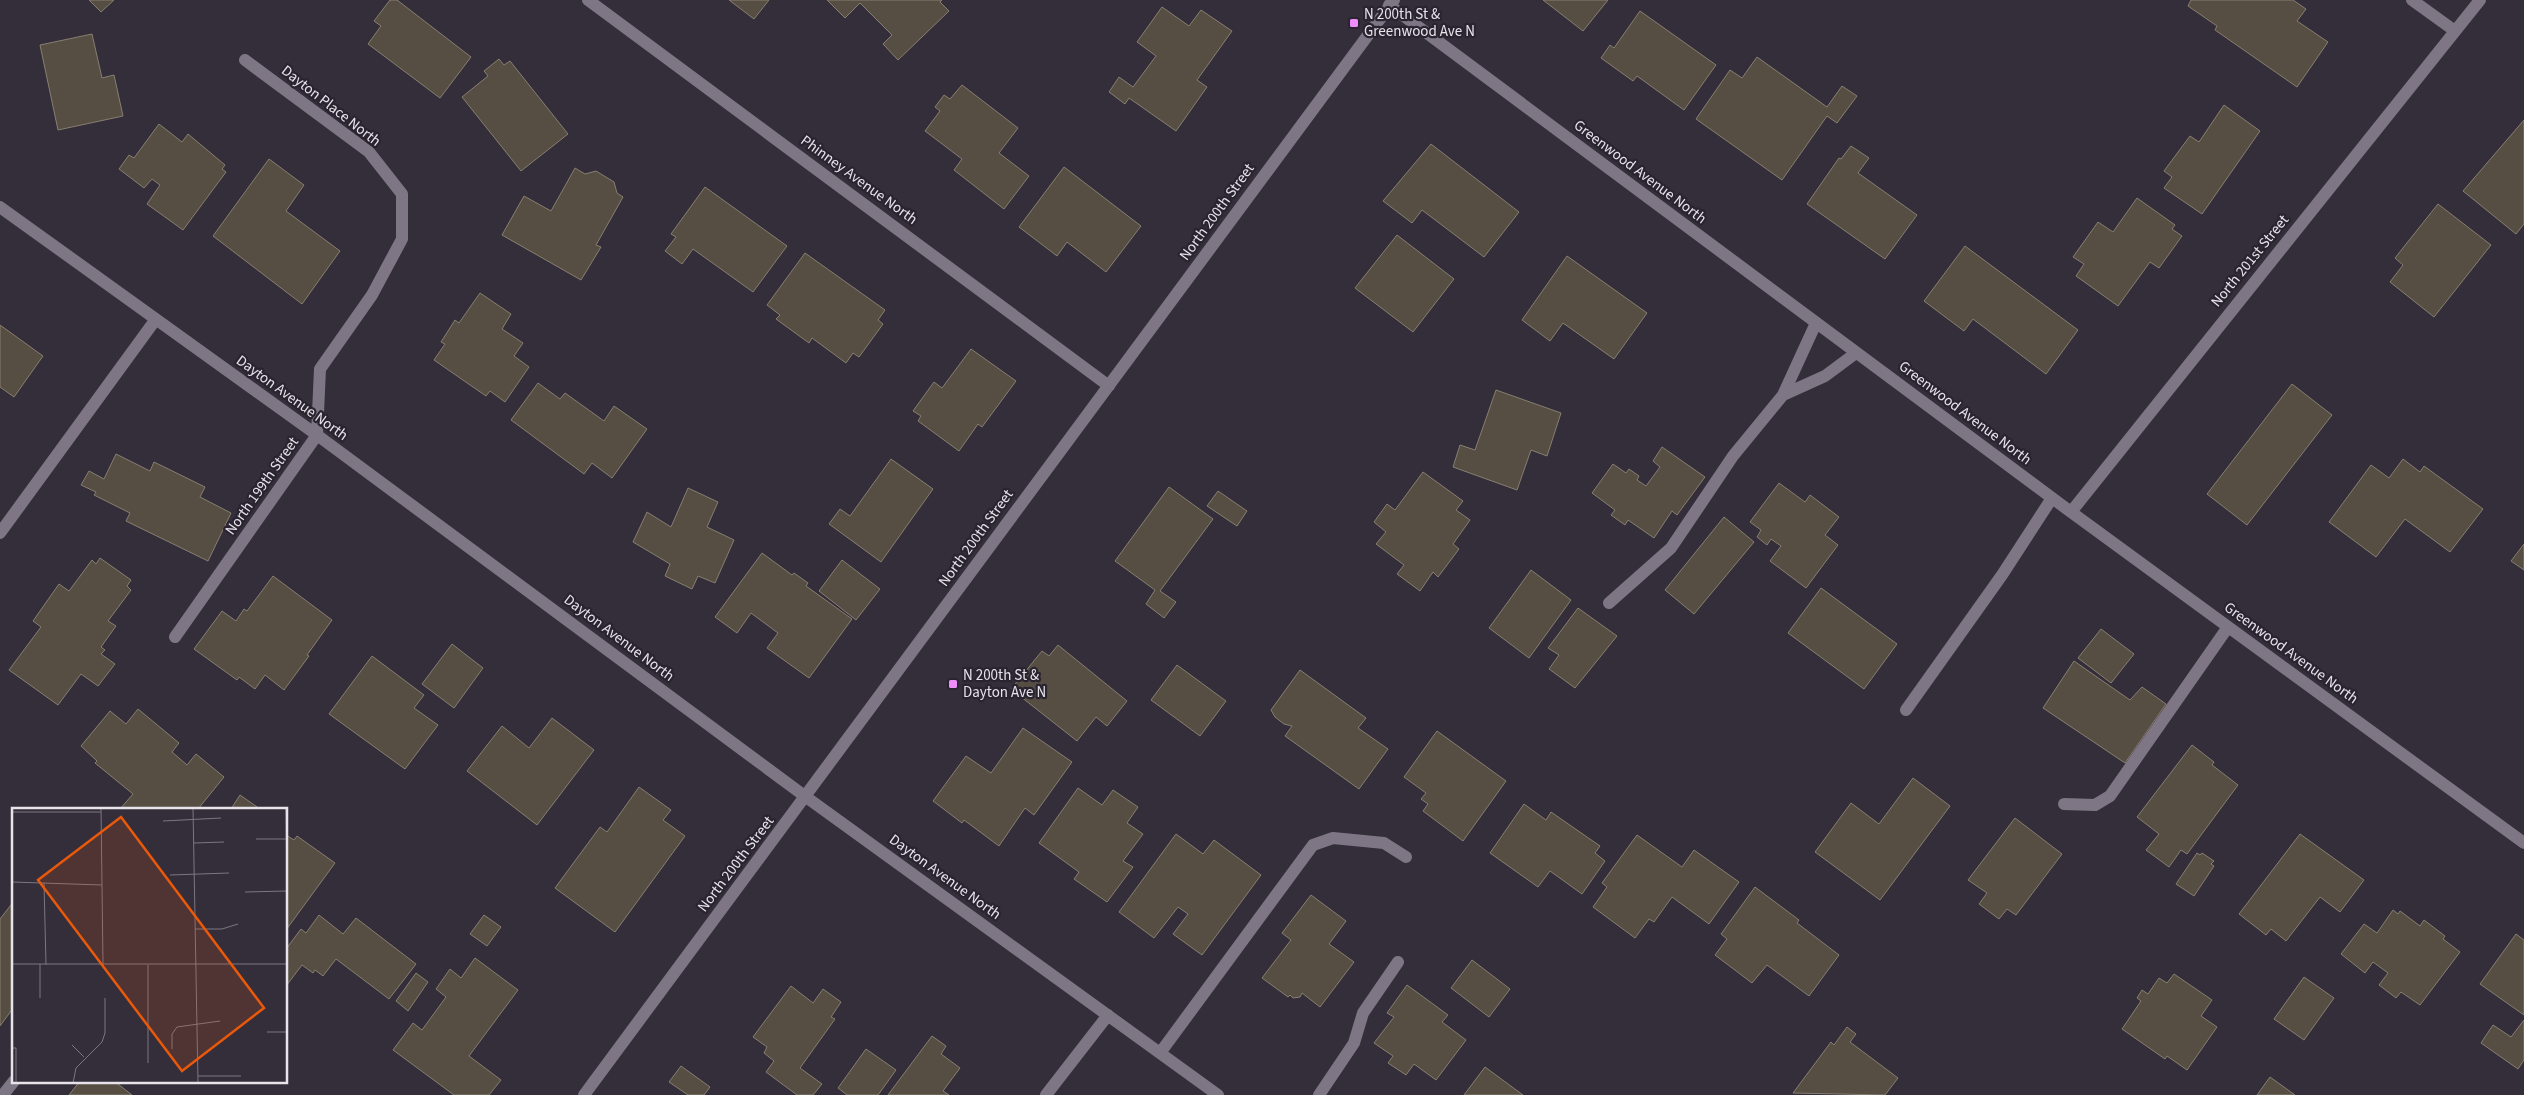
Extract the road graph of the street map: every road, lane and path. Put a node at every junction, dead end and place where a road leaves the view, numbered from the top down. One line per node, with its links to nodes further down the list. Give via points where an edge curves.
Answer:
1 (588, 0): 12 (street, Phinney Avenue North)
2 (2412, 0): 5 (street)
3 (2480, 0): 5 (street, North 201st Street)
4 (1392, 3): 10 (street, Greenwood Avenue North); 12 (street, North 200th Street)
5 (2455, 30): 16 (street, North 201st Street)
6 (245, 60): 8 (street, Dayton Place North, via 369,152 402,194)
7 (0, 207): 9 (street, Dayton Avenue North)
8 (402, 239): 14 (street, North 199th Street, via 372,295 320,369)
9 (156, 319): 14 (street, Dayton Avenue North); 17 (street)
10 (1816, 323): 11 (street, Greenwood Avenue North); 13 (street)
11 (1856, 353): 13 (street, via 1826,376); 15 (street, Greenwood Avenue North)
12 (1110, 386): 22 (street, North 200th Street)
13 (1783, 395): 18 (street, via 1733,456 1671,548)
14 (317, 435): 20 (street, North 199th Street); 22 (street, Dayton Avenue North)
15 (2052, 498): 16 (street, Greenwood Avenue North); 21 (street)
16 (2071, 512): 19 (street, Greenwood Avenue North)
17 (0, 533)
18 (1609, 603)
19 (2228, 627): 23 (street, via 2110,796 2095,805); 24 (street, Greenwood Avenue North)
20 (175, 637)
21 (1906, 710)
22 (806, 797): 27 (street, Dayton Avenue North); 31 (street, North 200th Street)
23 (2064, 804)
24 (2524, 844)
25 (1406, 857): 28 (street, via 1384,843 1333,838 1313,844)
26 (1398, 962): 34 (street, via 1363,1013 1354,1043)
27 (1108, 1015): 28 (street, Dayton Avenue North); 32 (street)
28 (1160, 1053): 33 (street, Dayton Avenue North)
29 (13, 1082): 30 (street)
30 (3, 1095)
31 (584, 1095)
32 (1046, 1095)
33 (1218, 1095)
34 (1319, 1095)

